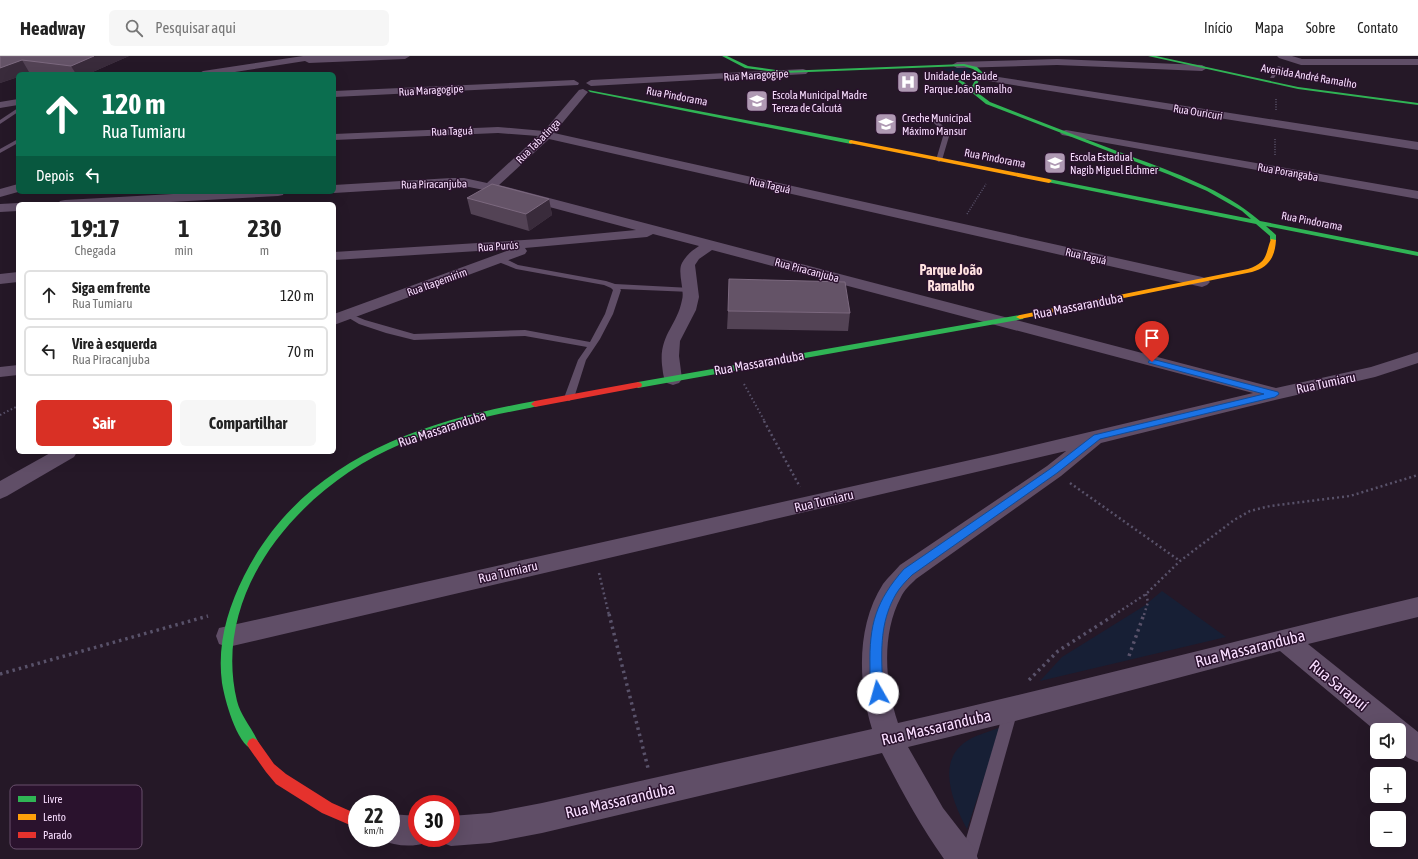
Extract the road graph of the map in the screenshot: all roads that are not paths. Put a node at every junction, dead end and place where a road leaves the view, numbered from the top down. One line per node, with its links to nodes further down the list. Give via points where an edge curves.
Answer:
1 (322, 56): 10 (street)
2 (396, 56): 3 (street); 10 (street)
3 (405, 56)
4 (724, 56): 16 (street)
5 (1132, 56): 14 (street, via 1129,61)
6 (1150, 56): 18 (street, Avenida André Ramalho)
7 (1172, 56): 24 (street, Avenida André Ramalho)
8 (1282, 56): 11 (street, via 1298,62)
9 (1296, 56): 11 (street)
10 (289, 61): 20 (street)
11 (1313, 62): 12 (street)
12 (1418, 62)
13 (1001, 63): 14 (street); 15 (street); 23 (street)
14 (1116, 64): 18 (street)
15 (957, 65): 19 (street); 23 (street, via 975,68)
16 (747, 67): 21 (street); 22 (street)
17 (1280, 67): 24 (lane)
18 (1202, 68): 31 (street, Avenida André Ramalho, via 1314,90)
19 (941, 69): 21 (street, Rua Maragogipe); 25 (street)
20 (216, 72)
21 (804, 72): 22 (street, Rua Maragogipe)
22 (729, 76): 26 (street, Rua Maragogipe, via 612,82)
23 (979, 76): 25 (street); 27 (street); 40 (street, Rua Ouricuri)
24 (1272, 77): 29 (street, Avenida André Ramalho, via 1341,89)
25 (956, 78): 27 (street, Rua Massaranduba)
26 (590, 88): 28 (street, Rua Maragogipe, via 527,85); 37 (street, Rua Tabatinga); 43 (street, Rua Pindorama)
27 (972, 90): 36 (street, Rua Massaranduba, via 988,103)
28 (336, 94)
29 (1418, 98)
30 (16, 102): 32 (street)
31 (1418, 104)
32 (0, 105)
33 (16, 111): 35 (lane)
34 (933, 119): 43 (lane, via 947,133)
35 (0, 122)
36 (1066, 133): 41 (street, Rua Porangaba); 44 (street, Rua Massaranduba)
37 (546, 135): 38 (street, Rua Taguá, via 521,130 498,130); 45 (street, Rua Tabatinga); 63 (street, Rua Taguá)
38 (336, 137)
39 (16, 142): 42 (lane)
40 (1418, 146)
41 (1157, 149): 44 (street, Rua Porangaba, via 1138,154); 50 (street, Rua Porangaba)
42 (0, 151)
43 (939, 160): 54 (street, Rua Pindorama)
44 (1137, 160): 54 (street, Rua Massaranduba, via 1200,187 1233,204)
45 (490, 187): 47 (street, Rua Piracanjuba, via 451,182); 55 (street, Rua Piracanjuba)
46 (16, 189): 48 (street)
47 (336, 189)
48 (0, 194)
49 (242, 194): 51 (street)
50 (1418, 195)
51 (100, 202)
52 (16, 207): 53 (street)
53 (0, 208)
54 (1263, 224): 58 (street, Rua Pindorama); 63 (street, Rua Massaranduba, via 1274,235 1270,258 1264,265 1252,271)
55 (661, 232): 56 (street, Rua Purús); 57 (street, Rua Piracanjuba)
56 (540, 243): 59 (street, Rua Purús); 60 (street, Rua Itapemirim)
57 (710, 245): 65 (street, via 690,260 688,265); 67 (street, Rua Piracanjuba)
58 (1418, 254)
59 (336, 256)
60 (499, 259): 64 (lane, via 516,267 576,276); 66 (street, Rua Itapemirim)
61 (16, 277): 62 (street)
62 (0, 279)
63 (1202, 282): 67 (street, Rua Massaranduba)
64 (614, 286): 65 (lane); 68 (lane, via 617,290 609,314)
65 (691, 290): 72 (street, via 688,310 672,341 670,356)
66 (341, 317): 68 (lane, via 414,337 525,333)
67 (999, 321): 72 (street, Rua Massaranduba); 73 (street, Rua Piracanjuba)
68 (592, 345): 74 (lane, via 582,360)
69 (1418, 357): 73 (street, Rua Tumiaru, via 1375,372)
70 (16, 370): 71 (street)
71 (0, 372)
72 (673, 379): 74 (street, Rua Massaranduba)
73 (1275, 394): 75 (street, Rua Tumiaru)
74 (569, 398): 79 (street, Rua Massaranduba, via 452,423 385,448 343,470 310,495 280,526 246,583 235,608)
75 (1097, 437): 79 (street, Rua Tumiaru); 83 (street, via 1054,471 908,572 892,590 882,612 875,644 876,682)
76 (64, 454): 77 (street)
77 (0, 491)
78 (1418, 607): 80 (street, Rua Massaranduba)
79 (228, 636): 86 (street, Rua Massaranduba, via 226,668 230,698 238,720 249,738 275,774 312,799)
80 (1284, 639): 81 (street, Rua Massaranduba); 82 (street, Rua Sarapuí)
81 (1014, 709): 83 (street, Rua Massaranduba); 89 (lane)
82 (1386, 723)
83 (889, 738): 87 (street, Rua Massaranduba, via 534,820 490,828); 88 (street, via 933,818)
84 (1406, 740): 85 (street)
85 (1418, 749)
86 (348, 817)
87 (460, 830)
88 (963, 859)
89 (968, 859)

